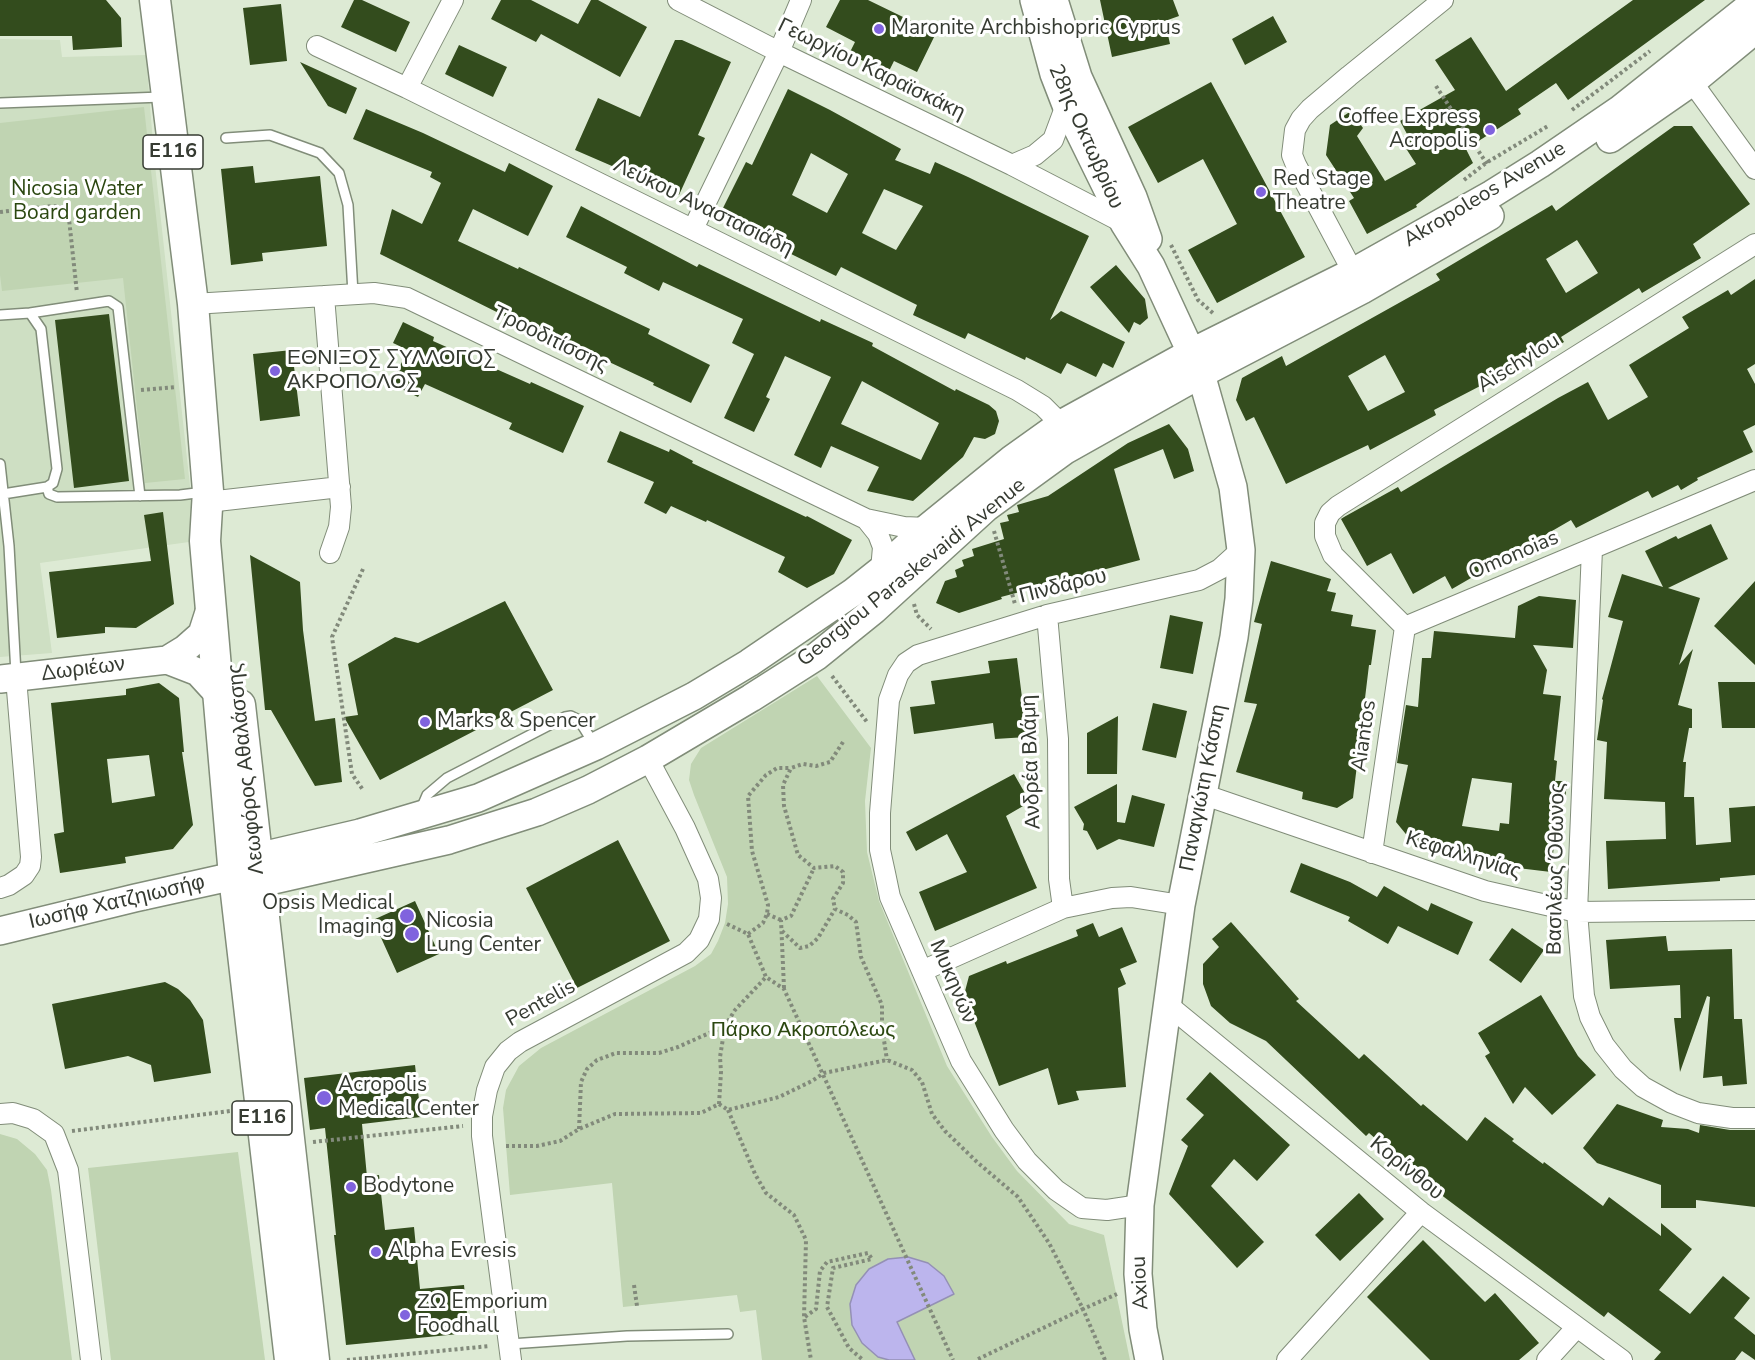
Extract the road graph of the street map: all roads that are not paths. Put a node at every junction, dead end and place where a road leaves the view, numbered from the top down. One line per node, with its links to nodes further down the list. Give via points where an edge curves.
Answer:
1 (155, 0): 14 (main road, Λεωφόρος Αθαλάσσης / E116)
2 (453, 0): 13 (street)
3 (678, 0): 11 (street, Γεωργίου Καραϊσκάκη)
4 (801, 0): 11 (street)
5 (1034, 0): 16 (main road, 28ης Οκτωβρίου)
6 (1054, 0): 23 (main road, 28ης Οκτωβρίου, via 1078,77 1141,217)
7 (1443, 0): 24 (street, via 1310,109 1295,130 1296,165)
8 (1755, 2): 24 (main road, Akropoleos Avenue, via 1619,110 1503,188)
9 (1755, 30): 12 (main road, Akropoleos Avenue)
10 (317, 46): 13 (street, Λεύκου Αναστασιάδη)
11 (779, 52): 18 (street, Γεωργίου Καραϊσκάκη); 21 (street)
12 (1692, 81): 19 (street); 30 (main road, Akropoleos Avenue, via 1551,180 1446,243 1362,290)
13 (407, 88): 21 (street, Λεύκου Αναστασιάδη)
14 (166, 96): 15 (lane); 27 (main road, Λεωφόρος Αθαλάσσης / E116)
15 (0, 102)
16 (1066, 105): 18 (street, via 1053,140 1035,155); 20 (main road, 28ης Οκτωβρίου)
17 (226, 138): 25 (lane, via 270,135 320,153 339,173 348,205)
18 (1012, 165): 20 (street, Γεωργίου Καραϊσκάκη)
19 (1755, 169)
20 (1124, 223): 23 (main road, 28ης Οκτωβρίου)
21 (693, 229): 31 (street, Λεύκου Αναστασιάδη, via 1017,390 1043,406)
22 (1755, 244): 47 (street, Aischylou, via 1330,513 1324,536 1333,555)
23 (1151, 266): 30 (main road, 28ης Οκτωβρίου)
24 (1353, 272): 30 (main road, Akropoleos Avenue)
25 (353, 294): 26 (street, Τροοδιτίσσης); 39 (street, Τροοδιτίσσης, via 389,294 422,304)
26 (324, 296): 27 (street, Τροοδιτίσσης); 35 (street)
27 (193, 304): 38 (main road, Λεωφόρος Αθαλάσσης / E116)
28 (30, 314): 29 (lane); 34 (lane, via 43,337 57,469 53,483); 37 (lane, via 109,301 118,307)
29 (0, 315)
30 (1196, 363): 31 (main road, Georgiou Paraskevaidi Avenue); 42 (main road, Παναγιώτη Κάσπη, via 1233,487); 53 (main road, Georgiou Paraskevaidi Avenue, via 987,507 817,656)
31 (1061, 424): 40 (main road, Georgiou Paraskevaidi Avenue)
32 (0, 464): 36 (lane)
33 (1755, 480): 41 (street, Omonoias)
34 (47, 487): 36 (lane); 37 (lane, via 57,498)
35 (340, 487): 38 (street); 43 (street, via 341,517)
36 (3, 494): 50 (lane, via 9,546)
37 (140, 496): 38 (lane)
38 (208, 497): 45 (main road, Λεωφόρος Αθαλάσσης / E116, via 205,541); 57 (main road, Λεωφόρος Αθαλάσσης / E116, via 221,541)
39 (866, 519): 40 (street, Τροοδιτίσσης); 44 (street, via 883,547)
40 (927, 528): 44 (main road, Georgiou Paraskevaidi Avenue)
41 (1592, 549): 47 (street, Omonoias); 62 (street, Βασιλέως Όθωνος)
42 (1241, 550): 46 (street, Πινδάρου, via 1220,569 1199,580); 54 (main road, Παναγιώτη Κάσπη, via 1234,637)
43 (330, 554)
44 (882, 570): 52 (main road, Georgiou Paraskevaidi Avenue, via 749,663)
45 (211, 606): 48 (main road, via 202,634); 51 (main road, Λεωφόρος Αθαλάσσης / E116)
46 (1047, 615): 49 (street, Πινδάρου, via 918,655); 60 (street, Ανδρέα Βλάμη, via 1058,739 1059,879)
47 (1405, 627): 56 (street, Aiantos)
48 (167, 660): 50 (main road, Δωριέων); 51 (main road, via 198,672)
49 (898, 675): 64 (street, Μυκηνών, via 889,700 880,850 890,897)
50 (8, 678): 58 (street, via 32,845 30,866 24,875)
51 (220, 696): 57 (main road, Λεωφόρος Αθαλάσσης / E116)
52 (596, 746): 55 (main road, Georgiou Paraskevaidi Avenue, via 478,798); 55 (lane, via 579,720 565,717 447,778 427,795)
53 (648, 759): 57 (main road, Georgiou Paraskevaidi Avenue, via 588,790 491,828 404,851); 72 (street, Pentelis, via 704,869 711,898 709,918 699,940 686,953 520,1042 495,1067 487,1090 482,1136)
54 (1202, 794): 56 (street, Κεφαλληνίας); 59 (main road, Παναγιώτη Κάσπη)
55 (418, 816): 57 (main road, Georgiou Paraskevaidi Avenue)
56 (1372, 853): 62 (street, Κεφαλληνίας, via 1485,891)
57 (250, 872): 63 (main road, Ιωσήφ Χατζηιωσήφ); 74 (main road, Λεωφόρος Αθαλάσσης / E116); 75 (main road, Λεωφόρος Αθαλάσσης / E116, via 289,1144)
58 (0, 888)
59 (1181, 905): 60 (street, via 1131,897); 65 (main road, Παναγιώτη Κάσπη)
60 (1063, 908): 64 (street)
61 (1755, 910): 62 (street, Κεφαλληνίας)
62 (1577, 912): 67 (street, Βασιλέως Όθωνος, via 1580,969 1587,1006 1604,1045 1623,1069 1643,1088 1684,1109 1715,1116)
63 (0, 931)
64 (922, 971): 68 (street, Μυκηνών, via 961,1062 1027,1161 1056,1190 1082,1208 1107,1210)
65 (1168, 1005): 68 (main road, Παναγιώτη Κάσπη); 69 (street, Κορίνθου)
66 (0, 1114): 73 (street, via 33,1119 54,1134 68,1170)
67 (1755, 1118)
68 (1140, 1205): 76 (main road, Axiou, via 1139,1283)
69 (1421, 1212): 70 (street, Κορίνθου); 77 (street)
70 (1577, 1327): 78 (street); 79 (street, Κορίνθου)
71 (728, 1334): 72 (lane, via 627,1336)
72 (511, 1352)
73 (91, 1360)
74 (290, 1360)
75 (314, 1360)
76 (1149, 1360)
77 (1287, 1360)
78 (1547, 1360)
79 (1622, 1360)

